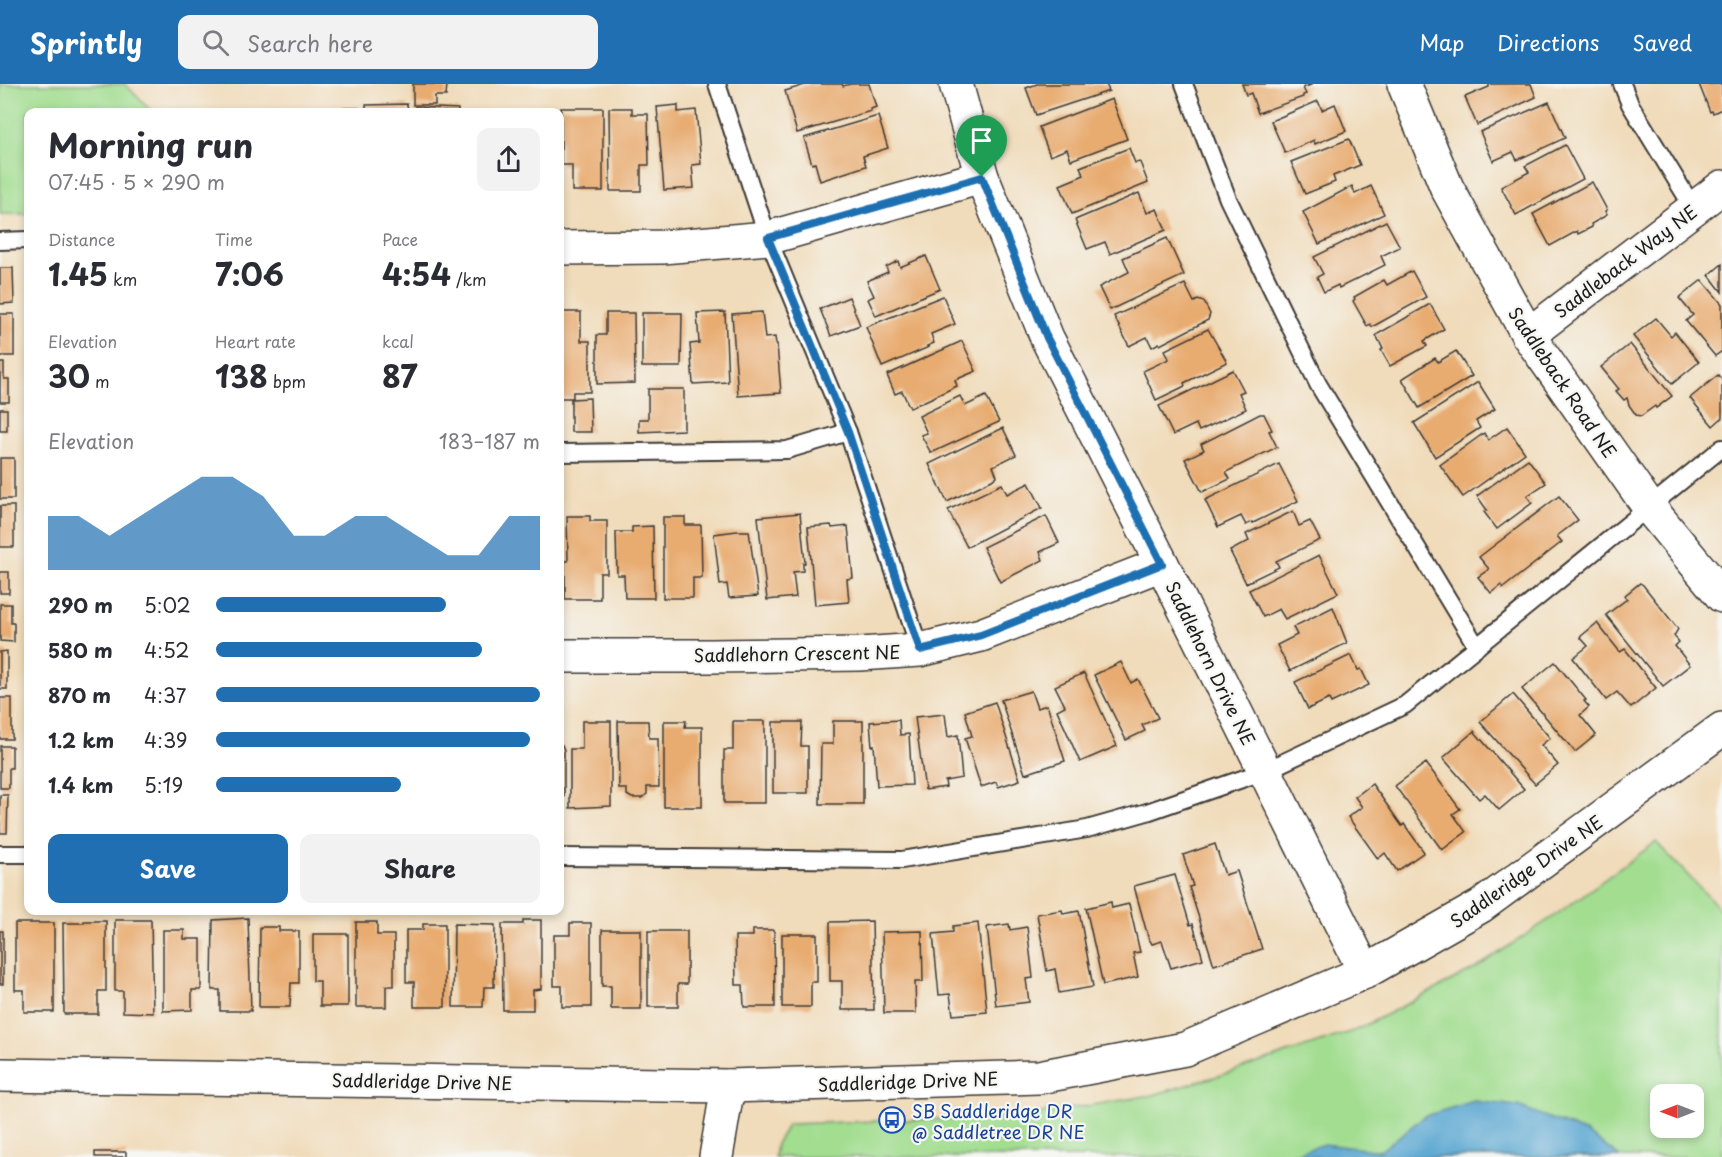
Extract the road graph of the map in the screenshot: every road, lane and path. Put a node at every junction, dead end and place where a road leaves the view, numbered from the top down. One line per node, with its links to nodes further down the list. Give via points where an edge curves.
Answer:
1 (717, 84): 9 (lane)
2 (956, 84): 6 (street, Saddlehorn Drive NE)
3 (1184, 84): 20 (lane, via 1228,199 1318,384)
4 (1404, 84): 13 (street, Saddleback Road NE, via 1447,188)
5 (1622, 84): 8 (lane)
6 (982, 177): 9 (street); 18 (street, Saddlehorn Drive NE, via 1047,338)
7 (1722, 187): 8 (street, Saddleback Way NE)
8 (1694, 210): 13 (street, Saddleback Way NE)
9 (768, 238): 12 (street, via 662,247); 14 (lane)
10 (24, 240): 11 (lane)
11 (0, 241)
12 (564, 249)
13 (1528, 335): 17 (street, Saddleback Road NE)
14 (848, 432): 16 (lane, via 786,450); 21 (lane)
15 (1722, 448): 17 (lane)
16 (564, 453)
17 (1649, 507): 19 (street, Saddleback Road NE); 20 (lane)
18 (1162, 564): 21 (street, Saddlehorn Crescent NE, via 981,635); 24 (street, Saddlehorn Drive NE)
19 (1722, 596)
20 (1477, 647): 24 (lane, via 1405,705)
21 (920, 650): 22 (street, Saddlehorn Crescent NE)
22 (564, 656)
23 (1722, 729): 28 (street, Saddleridge Drive NE, via 1481,906)
24 (1265, 771): 27 (lane, via 1087,829 902,860); 28 (street, Saddlehorn Drive NE)
25 (0, 854): 26 (lane)
26 (24, 854)
27 (564, 857)
28 (1365, 972): 30 (street, Saddleridge Drive NE, via 1185,1049 1039,1077)
29 (0, 1075): 30 (street, Saddleridge Drive NE)
30 (728, 1086): 31 (street)
31 (716, 1157)

